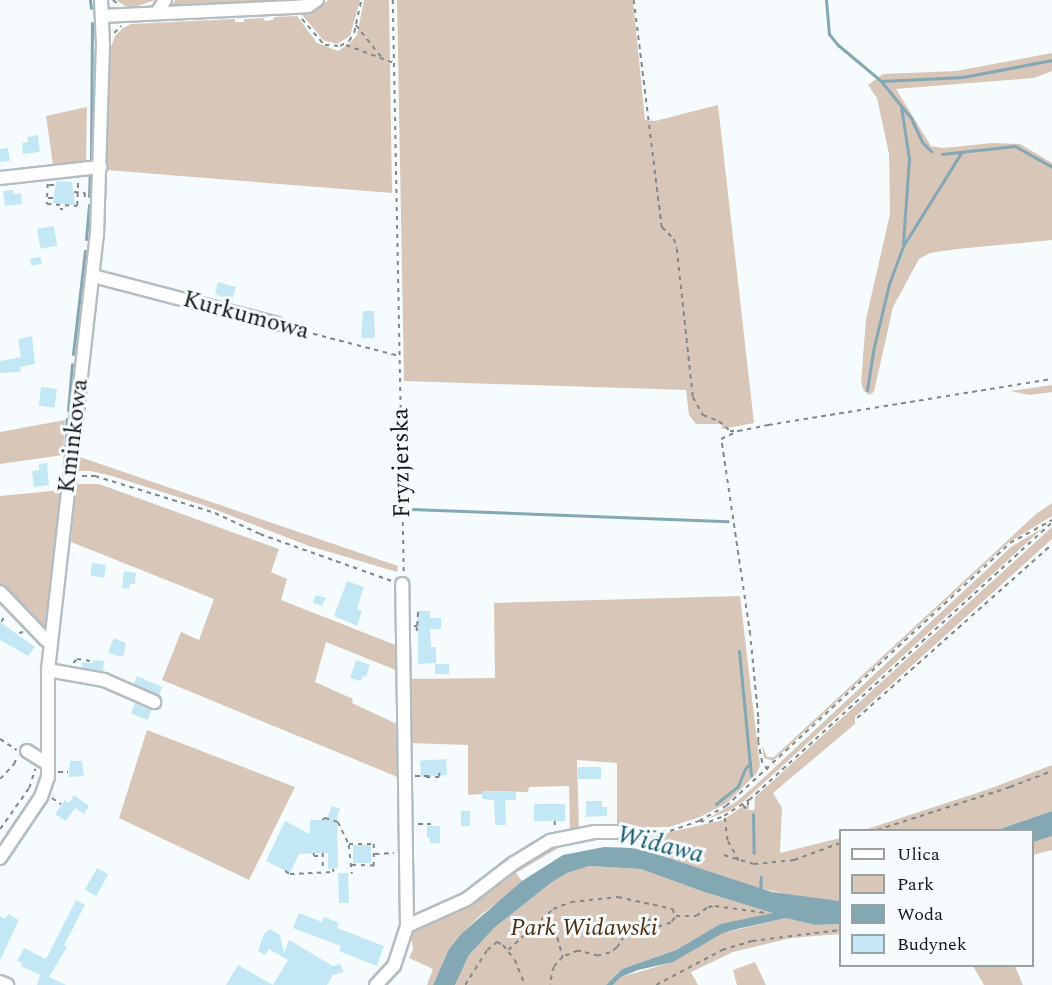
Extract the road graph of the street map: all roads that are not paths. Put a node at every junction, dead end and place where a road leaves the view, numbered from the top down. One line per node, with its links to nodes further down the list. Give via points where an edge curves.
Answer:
1 (101, 0): 5 (street, Kminkowa)
2 (165, 0): 4 (street)
3 (317, 0): 4 (street, via 293,7)
4 (157, 13): 5 (street)
5 (102, 16): 6 (street, Kminkowa)
6 (100, 168): 7 (street); 8 (street, Kminkowa)
7 (0, 178)
8 (93, 276): 9 (street, Kurkumowa); 12 (street, Kminkowa)
9 (277, 324)
10 (402, 584): 19 (street)
11 (0, 592): 12 (street)
12 (51, 641): 13 (street, Kminkowa)
13 (48, 670): 14 (street, via 104,680); 16 (street, Kminkowa)
14 (154, 702)
15 (23, 751): 16 (street)
16 (42, 763): 18 (street, Kminkowa, via 47,782 41,797)
17 (616, 832): 19 (street, via 550,841 467,899)
18 (0, 858)
19 (406, 926): 22 (street, via 394,966)
20 (0, 982): 21 (street)
21 (8, 985)
22 (376, 985)

